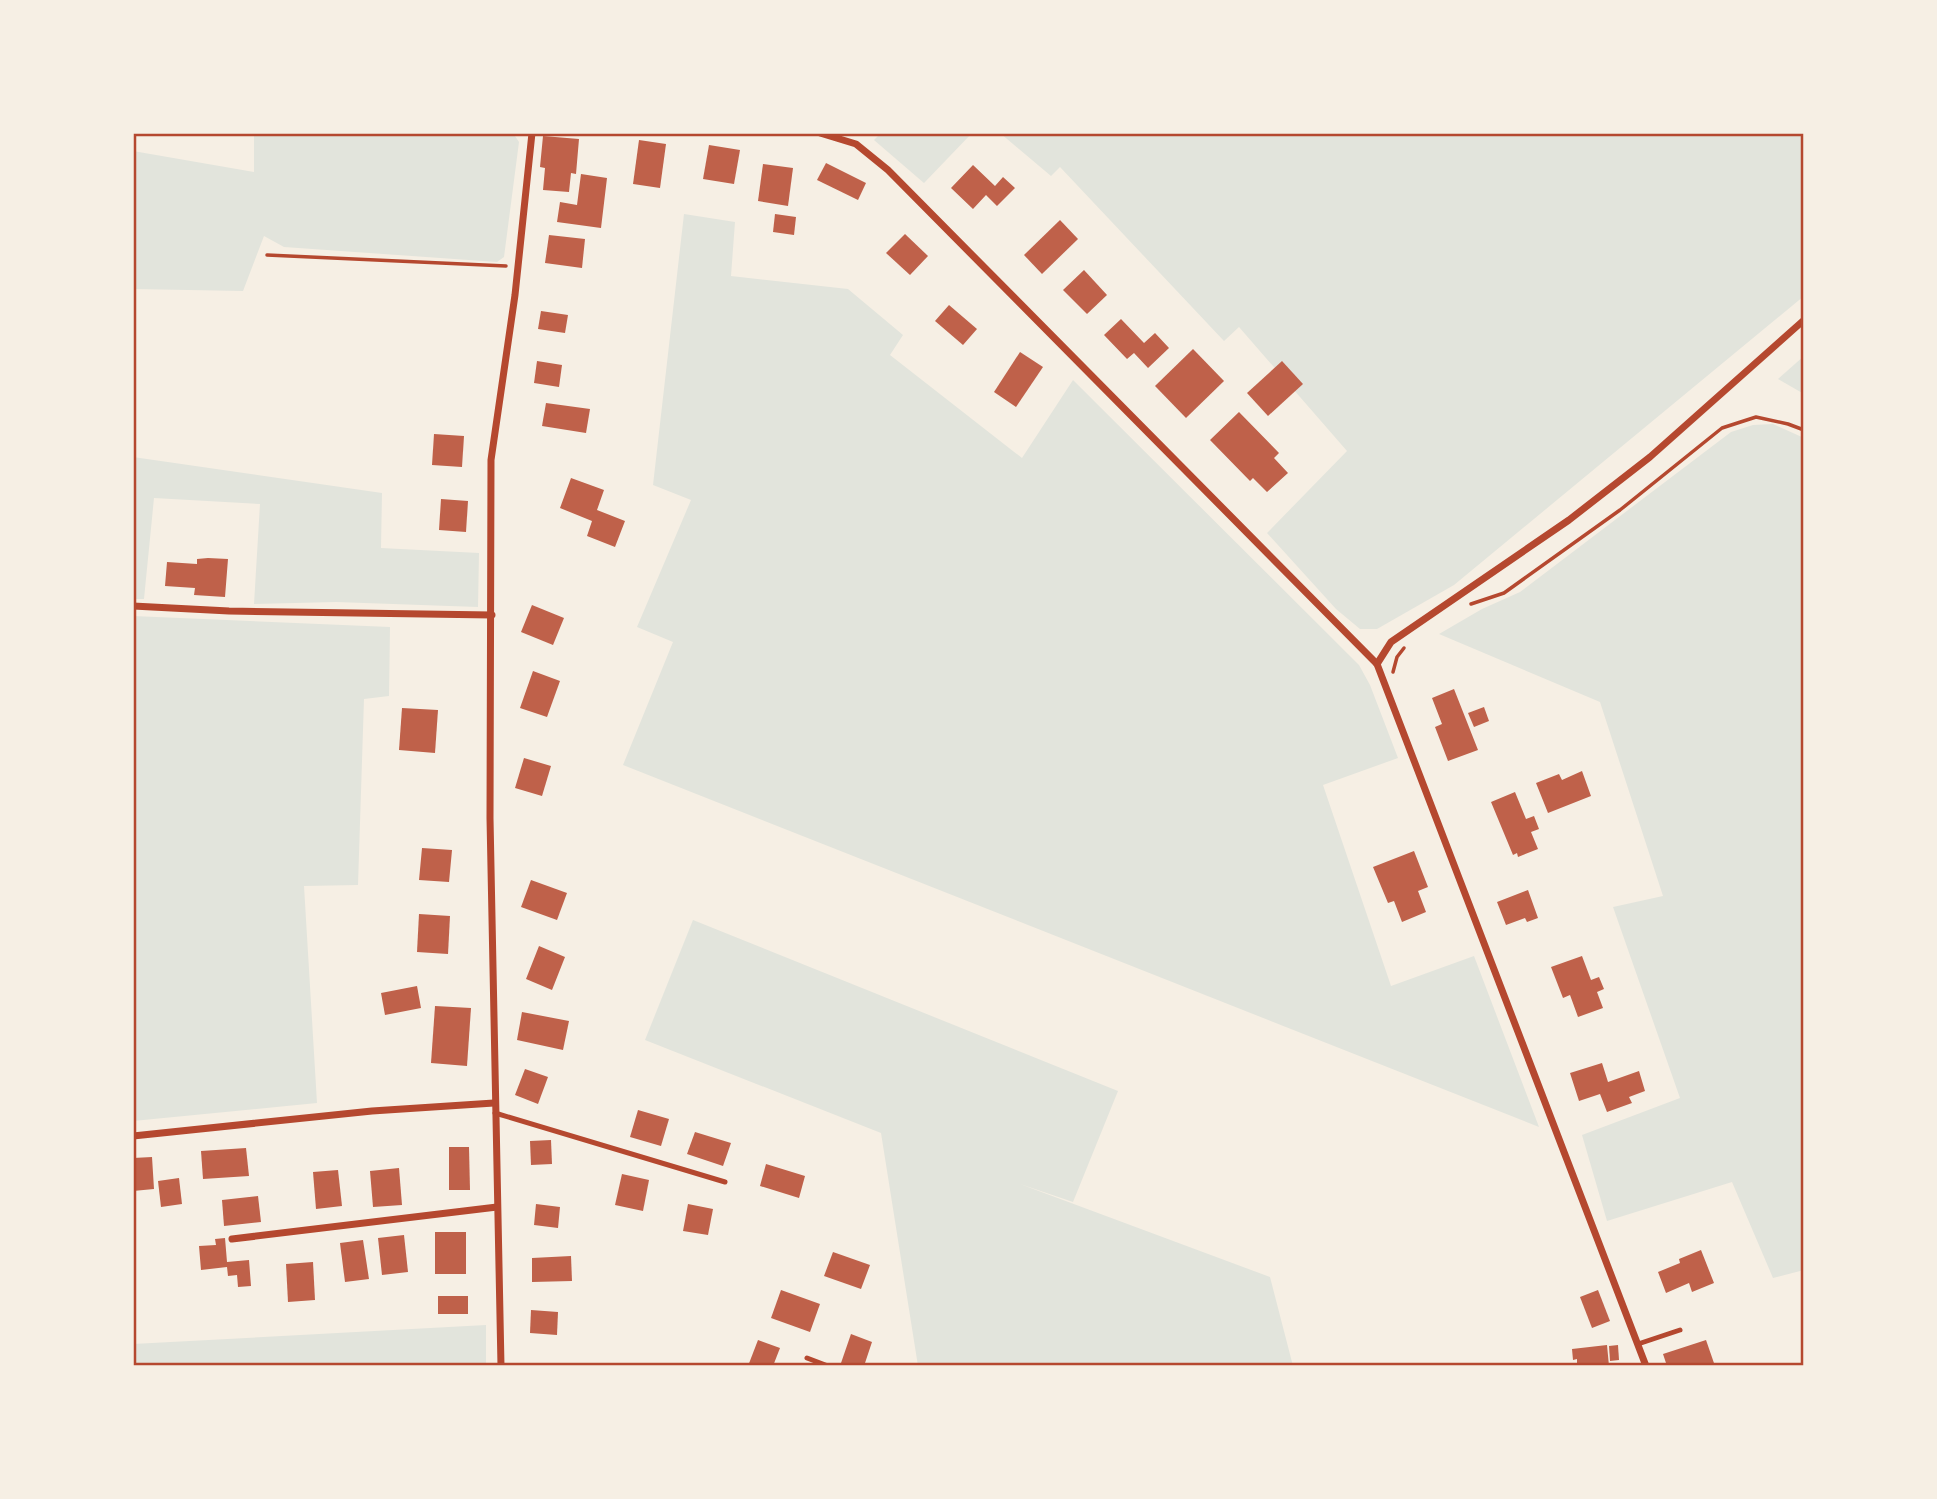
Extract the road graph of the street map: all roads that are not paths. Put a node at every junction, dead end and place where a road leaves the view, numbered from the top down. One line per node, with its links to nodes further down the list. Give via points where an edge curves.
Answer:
1 (531, 133): 5 (street, via 519,267 491,460)
2 (820, 133): 6 (street, via 856,144 888,170)
3 (1804, 320): 6 (street, via 1650,457 1569,520 1391,642)
4 (133, 606): 5 (street)
5 (492, 615): 7 (street)
6 (1377, 664): 14 (street)
7 (494, 1104): 8 (street); 9 (street, via 372,1111)
8 (495, 1113): 10 (lane); 11 (street)
9 (133, 1136)
10 (725, 1182)
11 (497, 1207): 12 (street); 16 (street)
12 (232, 1239)
13 (1680, 1330): 14 (lane)
14 (1638, 1344): 18 (street)
15 (807, 1358): 17 (lane)
16 (501, 1366)
17 (828, 1366)
18 (1646, 1366)

